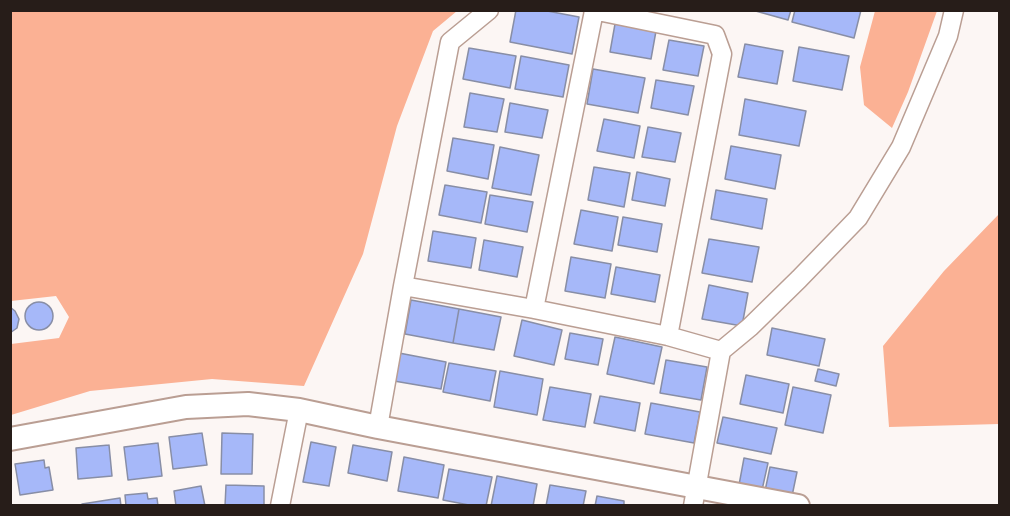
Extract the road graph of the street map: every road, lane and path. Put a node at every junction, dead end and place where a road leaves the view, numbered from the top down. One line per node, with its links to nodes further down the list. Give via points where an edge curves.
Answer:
1 (489, 10): 4 (street, via 450,42)
2 (954, 10): 7 (street, via 948,36 901,147 858,218)
3 (593, 11): 5 (street); 6 (street, via 715,35 722,54)
4 (403, 286): 5 (street); 9 (street)
5 (534, 309): 6 (street)
6 (668, 336): 7 (street)
7 (721, 351): 11 (street)
8 (299, 410): 9 (street); 10 (street, via 248,404 186,407); 12 (street)
9 (378, 427): 11 (street)
10 (10, 439)
11 (694, 496): 13 (street)
12 (280, 506)
13 (798, 506)

